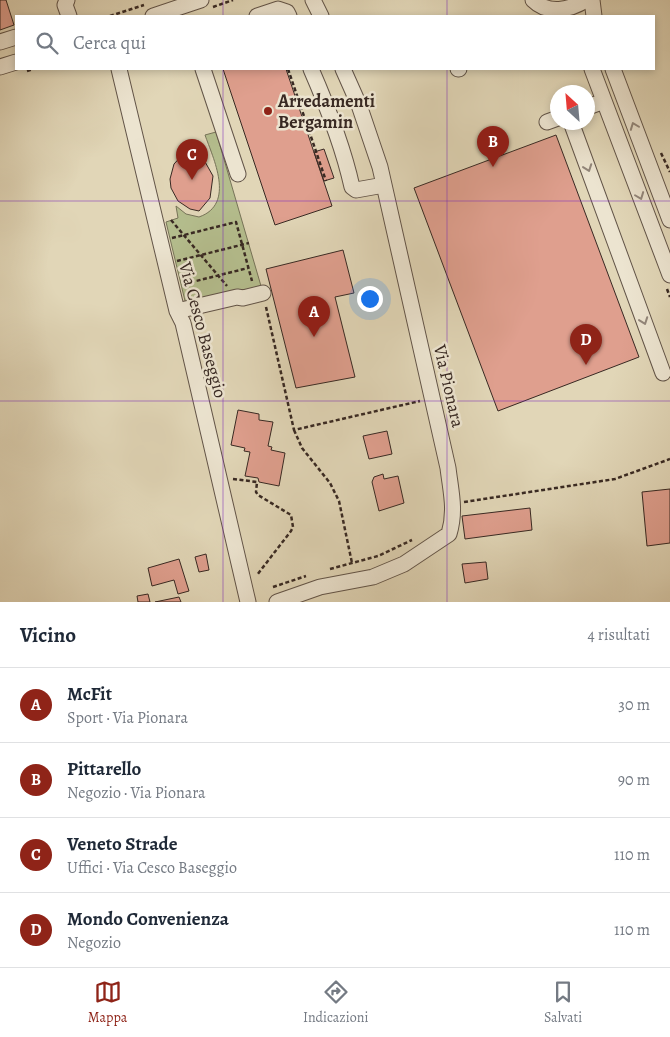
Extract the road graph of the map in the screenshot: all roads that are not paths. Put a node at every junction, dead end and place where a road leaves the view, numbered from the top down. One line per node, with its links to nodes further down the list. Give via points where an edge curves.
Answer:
1 (67, 0): 11 (street, via 65,5)
2 (201, 0): 9 (street)
3 (313, 0): 14 (street)
4 (320, 0): 15 (street)
5 (533, 0): 10 (street)
6 (586, 0): 10 (street)
7 (592, 0): 16 (street)
8 (151, 10): 9 (street)
9 (184, 11)
10 (559, 13)
11 (69, 15)
12 (260, 15): 13 (street, via 278,9)
13 (288, 15)
14 (320, 15)
15 (321, 15)
16 (594, 15)
17 (15, 37): 18 (street)
18 (0, 42)
19 (15, 62): 20 (street)
20 (0, 67)
21 (119, 70): 35 (street, Via Cesco Baseggio)
22 (202, 70): 30 (street)
23 (311, 70): 31 (street, via 346,158 352,187 356,190)
24 (343, 70): 31 (street, Via Pionara, via 375,150)
25 (592, 70): 27 (street)
26 (612, 70): 32 (street, one-way to 26)
27 (604, 101): 28 (street); 33 (street, one-way to 33)
28 (595, 104)
29 (574, 130): 36 (street, one-way to 36)
30 (238, 174)
31 (384, 185): 37 (street, Via Pionara, via 453,504 449,534 404,564 373,577)
32 (670, 220)
33 (670, 275)
34 (258, 290): 35 (street)
35 (176, 310): 38 (street, Via Cesco Baseggio, via 183,323)
36 (663, 373)
37 (273, 596)
38 (248, 602)

